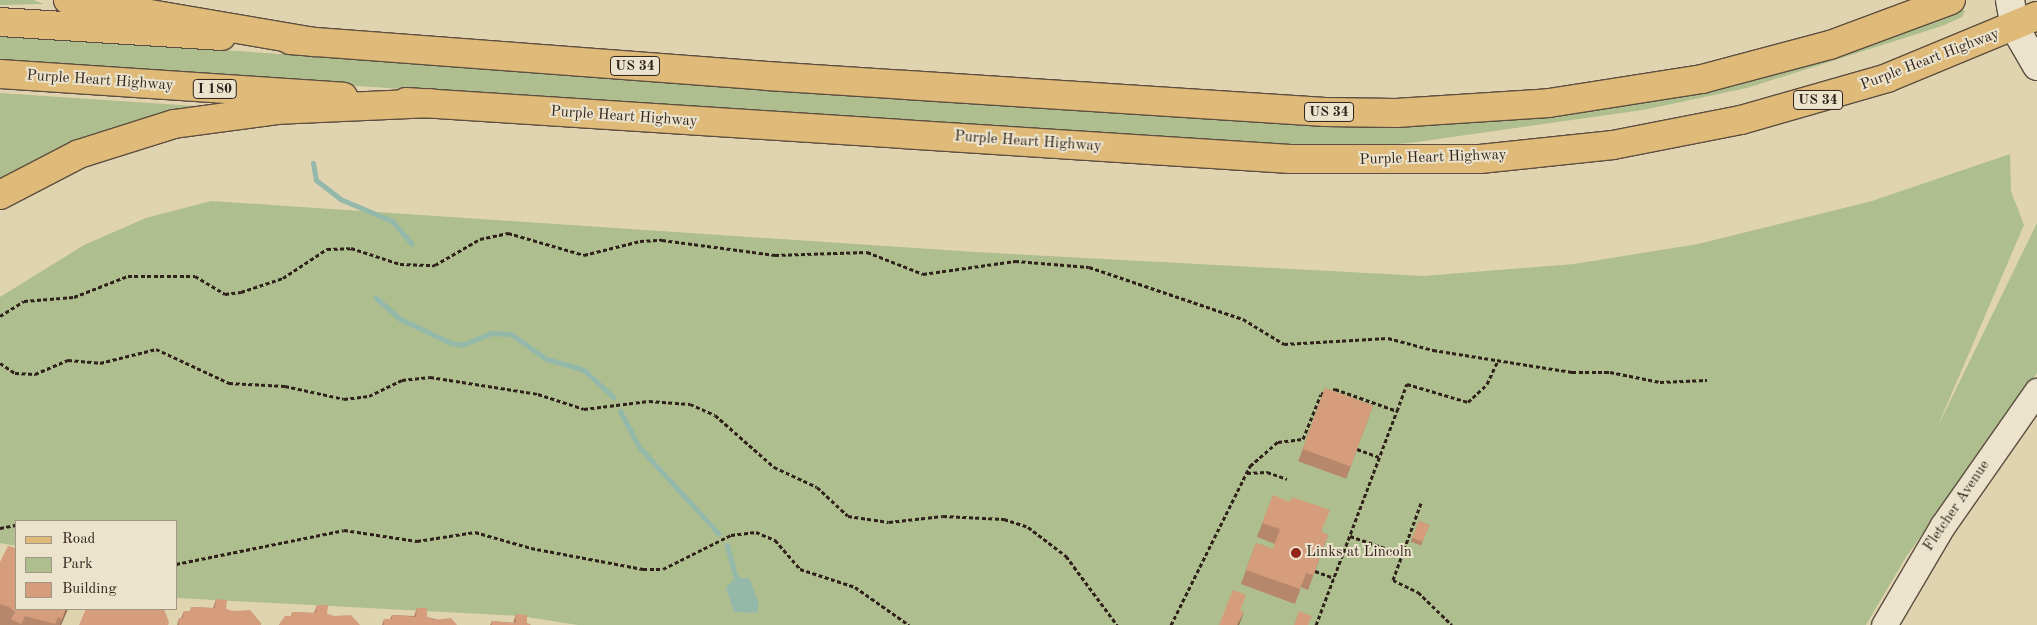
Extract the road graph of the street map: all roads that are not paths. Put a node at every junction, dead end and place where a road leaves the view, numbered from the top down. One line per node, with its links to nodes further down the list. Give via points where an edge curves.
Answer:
1 (68, 0): 6 (main road)
2 (1951, 0): 6 (main road, US 34, via 1830,45 1702,79 1549,103 1396,112 1325,112 816,80)
3 (2010, 0): 5 (main road)
4 (0, 22): 6 (main road)
5 (2026, 22): 7 (main road); 9 (main road, Purple Heart Highway / US 34, via 1887,78 1741,120 1613,145 1480,158 1290,159)
6 (314, 42)
7 (2037, 66)
8 (0, 74): 9 (main road, Purple Heart Highway / I 180)
9 (430, 103): 10 (main road, via 267,111 174,124 79,154)
10 (0, 194)
11 (2037, 391): 12 (street, Fletcher Avenue, via 1943,524)
12 (1884, 625)

